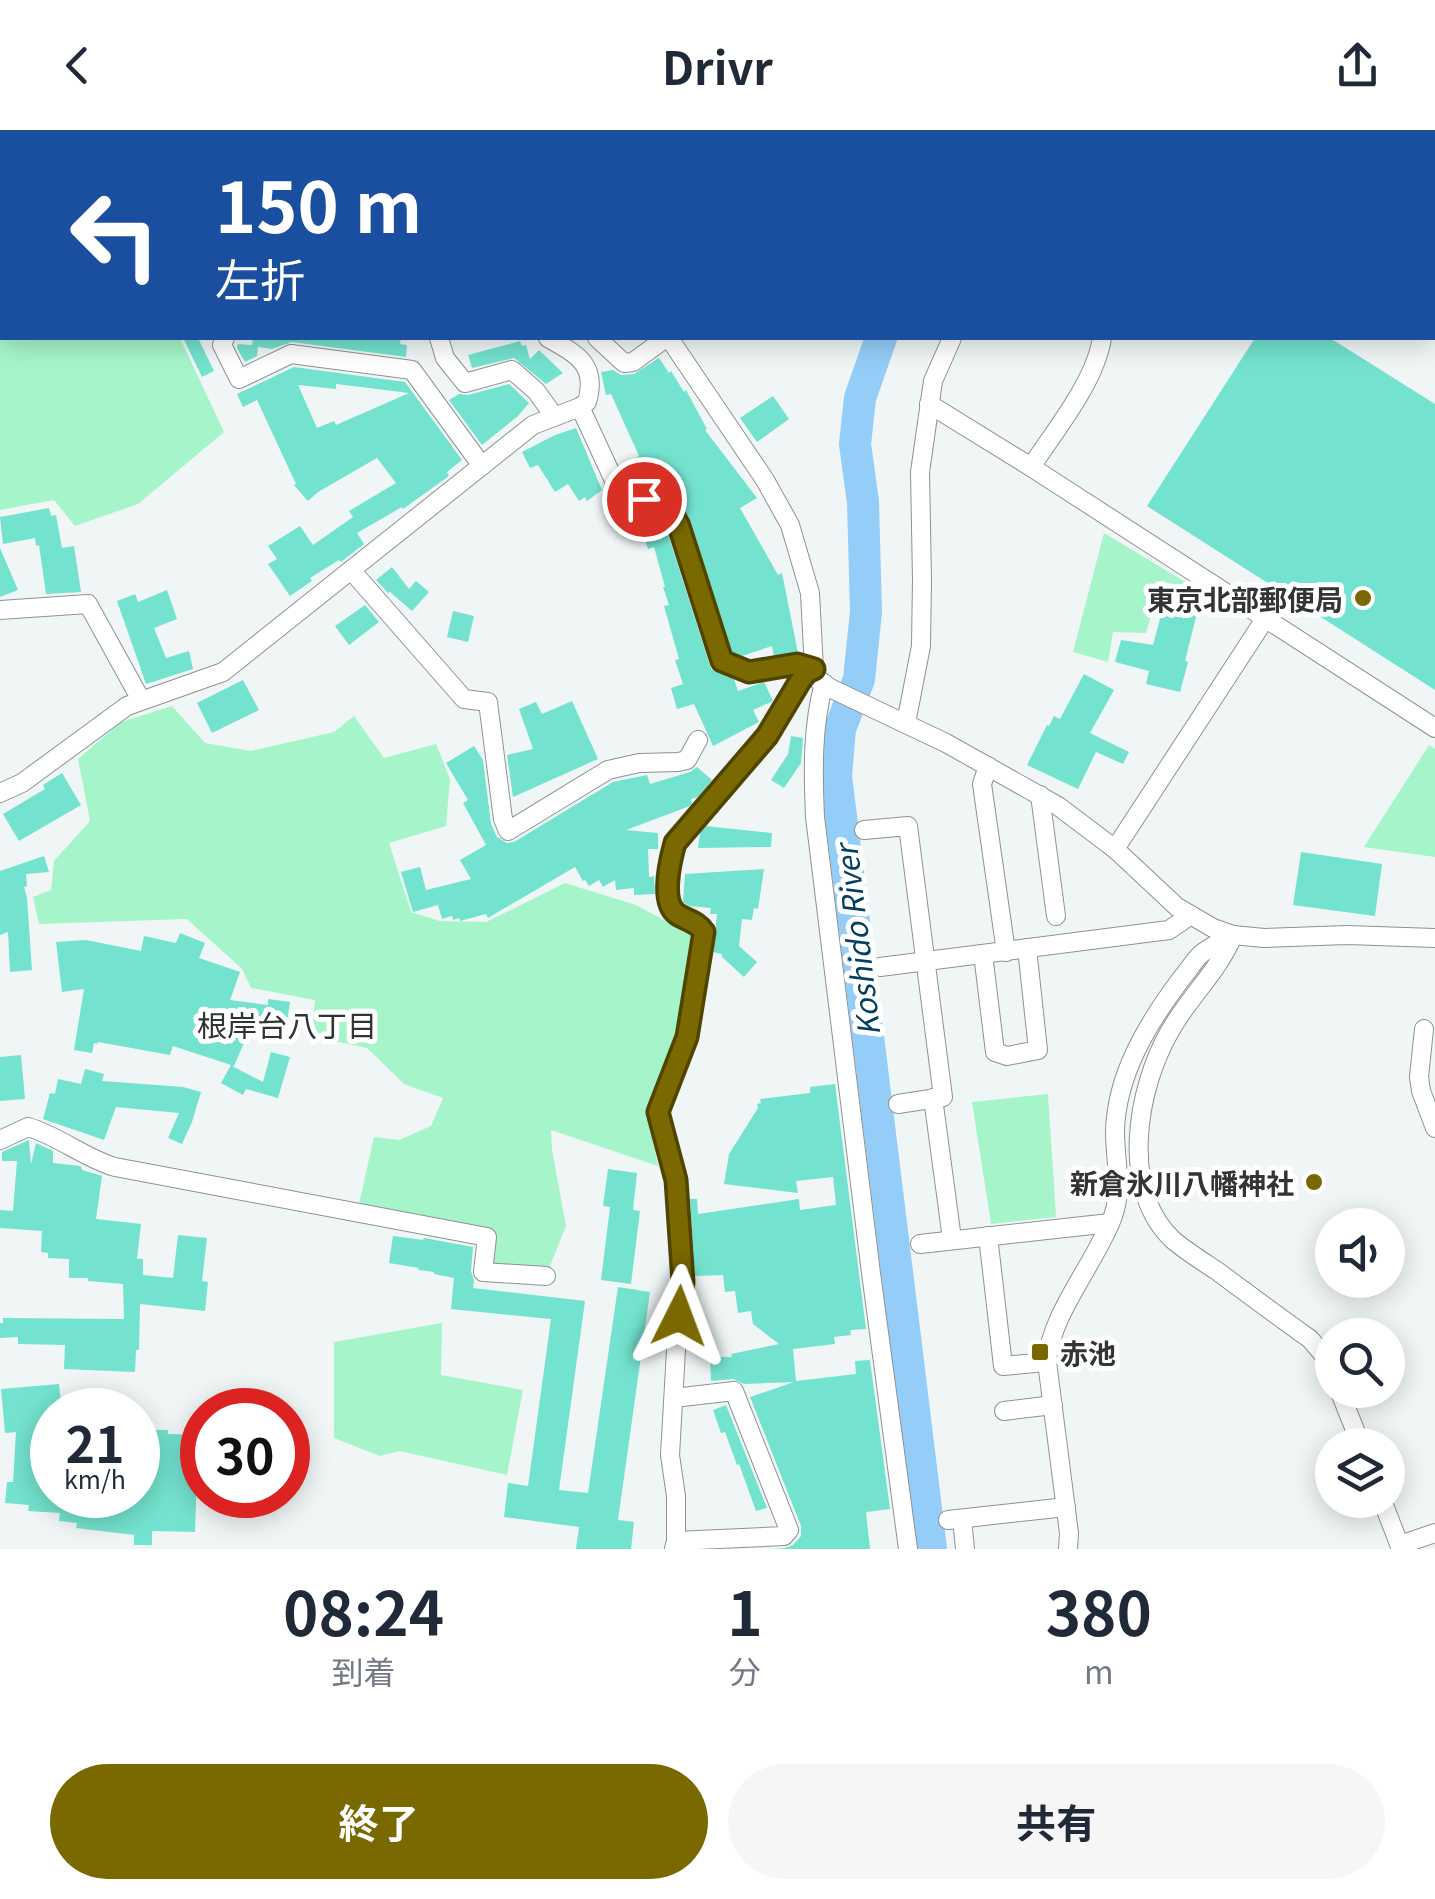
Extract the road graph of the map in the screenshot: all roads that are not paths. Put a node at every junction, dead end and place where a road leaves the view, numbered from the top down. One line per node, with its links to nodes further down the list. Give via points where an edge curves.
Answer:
1 (224, 340): 12 (street, via 239,378 291,354 412,370)
2 (440, 340): 11 (street, via 464,383 512,370)
3 (552, 340): 10 (street, via 586,366 590,392)
4 (599, 340): 5 (street, via 624,363)
5 (665, 340)
6 (669, 340): 17 (street, via 790,525 810,593)
7 (951, 340): 9 (street)
8 (1102, 340): 13 (street, via 1095,364)
9 (929, 404): 13 (street); 19 (street, via 920,472 921,646)
10 (580, 407): 11 (street); 17 (street, via 618,489 629,498 667,504 722,661 749,672 797,664)
11 (554, 416): 12 (street)
12 (482, 466): 14 (street)
13 (1032, 467): 16 (street)
14 (351, 570): 18 (street, via 223,672); 21 (street, via 464,699 488,702 508,831 608,770 687,760)
15 (0, 610): 18 (street, via 88,604)
16 (1266, 619): 20 (street); 26 (street)
17 (823, 681): 19 (street); 48 (street, via 807,672 767,736 671,856 667,900 673,912 704,932 687,1037 658,1112 676,1180 683,1282); 56 (street, via 812,765 815,817)
18 (141, 700): 23 (street)
19 (906, 723): 22 (street)
20 (1435, 728)
21 (698, 740)
22 (988, 766): 24 (street); 32 (street, via 982,784)
23 (0, 793)
24 (1040, 795): 26 (street); 27 (street)
25 (864, 830): 34 (street, via 908,826)
26 (1115, 849): 28 (street)
27 (1056, 916)
28 (1191, 916): 29 (street); 31 (street, via 1169,930)
29 (1233, 935): 30 (street); 41 (street, via 1201,954 1156,1012 1128,1069 1115,1130 1118,1198); 46 (street, via 1153,1064 1139,1136 1146,1194 1172,1239)
30 (1435, 938)
31 (1028, 948): 32 (street); 33 (street, via 1038,1050 1007,1056 996,1052)
32 (1006, 952): 33 (street)
33 (983, 954): 34 (street)
34 (927, 962): 35 (street); 37 (street, via 942,1097)
35 (880, 968)
36 (1424, 1029): 39 (street, via 1419,1077)
37 (932, 1098): 38 (street); 43 (street)
38 (898, 1104)
39 (1435, 1128)
40 (0, 1140): 45 (street, via 28,1127 115,1167 487,1238 483,1272)
41 (1110, 1223): 42 (street); 47 (street, via 1053,1336)
42 (988, 1236): 43 (street); 47 (street, via 1003,1366)
43 (952, 1239): 44 (street)
44 (920, 1244)
45 (546, 1276)
46 (1315, 1345)
47 (1047, 1362): 49 (street)
48 (674, 1398): 54 (street); 54 (street, via 734,1391 789,1530 784,1536)
49 (1053, 1405): 50 (street); 51 (street)
50 (1004, 1411)
51 (1066, 1507): 57 (street, via 955,1519); 58 (street)
52 (1389, 1518): 55 (street)
53 (1435, 1533): 55 (street)
54 (675, 1545)
55 (1401, 1547)
56 (908, 1549)
57 (965, 1549)
58 (1068, 1549)

